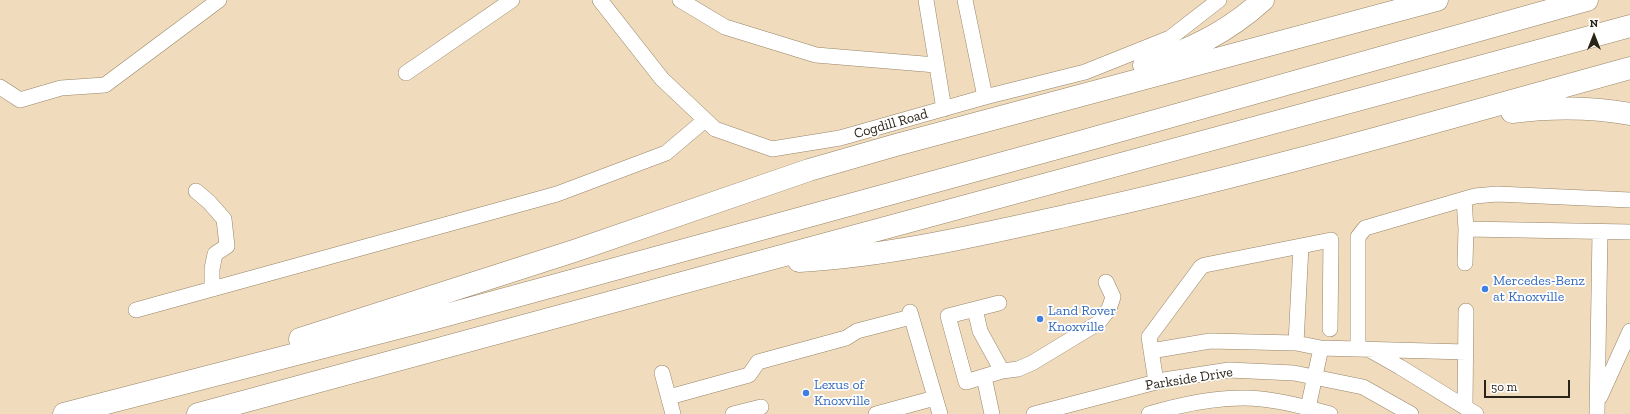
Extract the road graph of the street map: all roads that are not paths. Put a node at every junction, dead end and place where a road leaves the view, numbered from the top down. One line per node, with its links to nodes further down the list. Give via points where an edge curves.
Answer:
1 (220, 0): 15 (street, via 105,85 61,88 20,100)
2 (512, 0): 14 (street)
3 (600, 0): 20 (street, Cogdill Road, via 662,79)
4 (680, 0): 12 (street, via 725,27 816,55)
5 (926, 0): 12 (street)
6 (965, 0): 16 (street)
7 (1219, 0): 16 (street, Cogdill Road, via 1170,38 1085,72)
8 (1263, 0): 21 (highway, via 1233,26 1215,37 1162,60 941,126)
9 (1437, 0): 21 (highway)
10 (1587, 0): 56 (highway, via 1076,143 462,310)
11 (1630, 26): 30 (highway)
12 (936, 65): 17 (street)
13 (1630, 68): 19 (highway)
14 (406, 73)
15 (0, 87)
16 (985, 97): 17 (street, Cogdill Road)
17 (944, 109): 20 (street, Cogdill Road, via 840,138 772,149 715,129)
18 (1630, 114): 19 (highway, via 1576,108 1545,108)
19 (1451, 118): 30 (highway, via 1225,178 1024,225 877,253 833,259)
20 (705, 120): 32 (street, via 666,153 557,194)
21 (809, 170): 56 (highway, via 574,251)
22 (196, 191): 32 (street, via 224,219 227,246 215,254)
23 (1464, 199): 24 (street, via 1497,194); 25 (street); 41 (street, via 1365,228 1358,237)
24 (1630, 200)
25 (1466, 229): 26 (street); 29 (street)
26 (1600, 232): 27 (street); 53 (street)
27 (1630, 232)
28 (1301, 246): 37 (street, via 1331,240); 39 (street); 42 (street, via 1201,267 1149,337)
29 (1465, 263)
30 (750, 264): 57 (highway)
31 (1106, 282): 44 (street, via 1114,297 1098,323 1032,363 1018,369)
32 (212, 289): 35 (street)
33 (999, 303): 34 (street)
34 (975, 309): 44 (street, via 980,331); 46 (street, via 948,316 966,382)
35 (136, 310)
36 (1466, 311): 43 (street)
37 (1330, 330)
38 (1630, 331): 53 (street)
39 (1296, 343): 40 (street); 42 (street, via 1210,340)
40 (1321, 348): 41 (street); 47 (street)
41 (1362, 348): 43 (street); 54 (street, via 1400,367)
42 (1151, 351): 48 (street)
43 (1466, 352): 54 (street)
44 (1002, 371): 46 (street)
45 (662, 373): 49 (street)
46 (984, 378): 62 (street)
47 (1314, 378): 48 (street, Parkside Drive, via 1294,374 1229,370); 52 (street); 66 (street, Parkside Drive, via 1362,387)
48 (1156, 382): 63 (street, Parkside Drive)
49 (669, 396): 50 (street, via 749,375 758,362 846,338 857,331 910,314); 58 (street)
50 (935, 398): 60 (street); 61 (street)
51 (761, 407): 59 (street)
52 (1308, 408): 55 (street, Parkside Drive, via 1289,403 1244,398 1191,404); 65 (street, Parkside Drive)
53 (1597, 409)
54 (1470, 410)
55 (1165, 412): 64 (street, Parkside Drive)
56 (69, 413)
57 (198, 414)
58 (673, 414)
59 (733, 414)
60 (876, 414)
61 (940, 414)
62 (992, 414)
63 (1034, 414)
64 (1149, 414)
65 (1330, 414)
66 (1411, 414)

